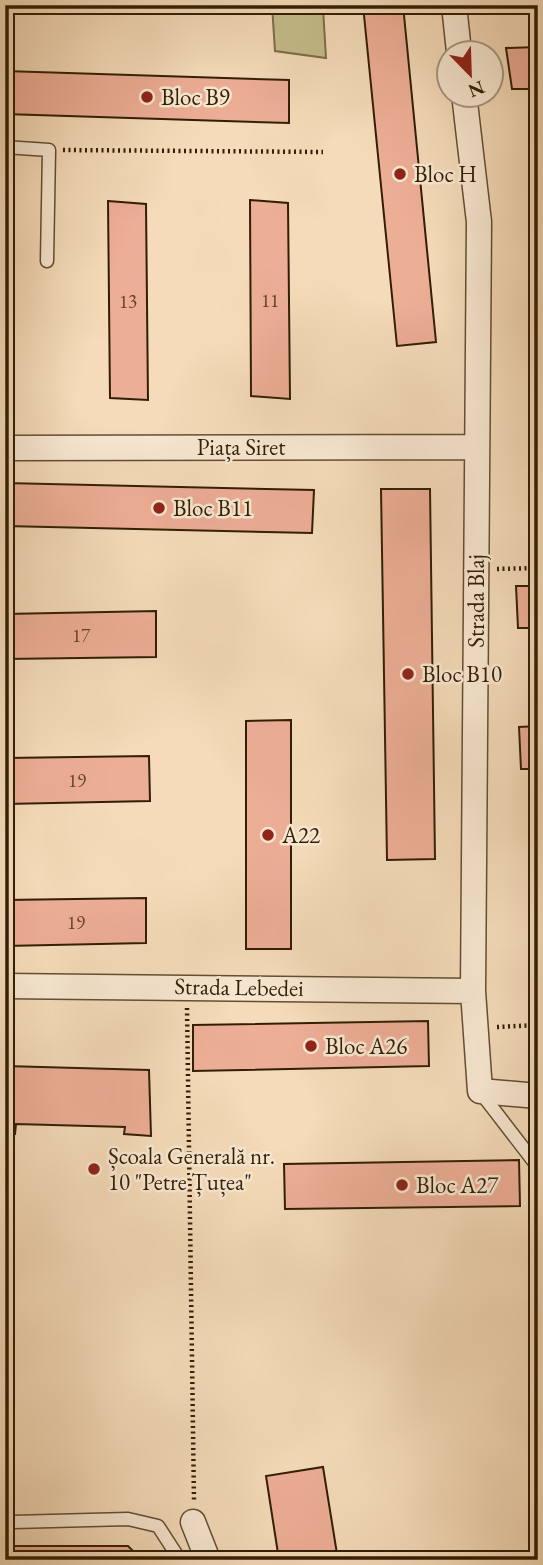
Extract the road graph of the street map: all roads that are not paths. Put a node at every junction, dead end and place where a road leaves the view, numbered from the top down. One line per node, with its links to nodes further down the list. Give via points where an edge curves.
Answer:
1 (454, 5): 2 (street)
2 (458, 38)
3 (466, 108): 6 (street, Strada Blaj, via 479,222)
4 (5, 147): 5 (lane, via 48,150)
5 (47, 261)
6 (477, 447): 7 (street, Piața Siret); 9 (street, Strada Blaj)
7 (5, 448)
8 (5, 986): 9 (street, Strada Lebedei)
9 (472, 991): 10 (street, Strada Blaj)
10 (480, 1091): 11 (street); 12 (lane)
11 (538, 1096)
12 (538, 1167)
13 (193, 1512): 16 (street)
14 (13, 1521): 15 (lane, via 128,1519 158,1526)
15 (180, 1560)
16 (208, 1560)

